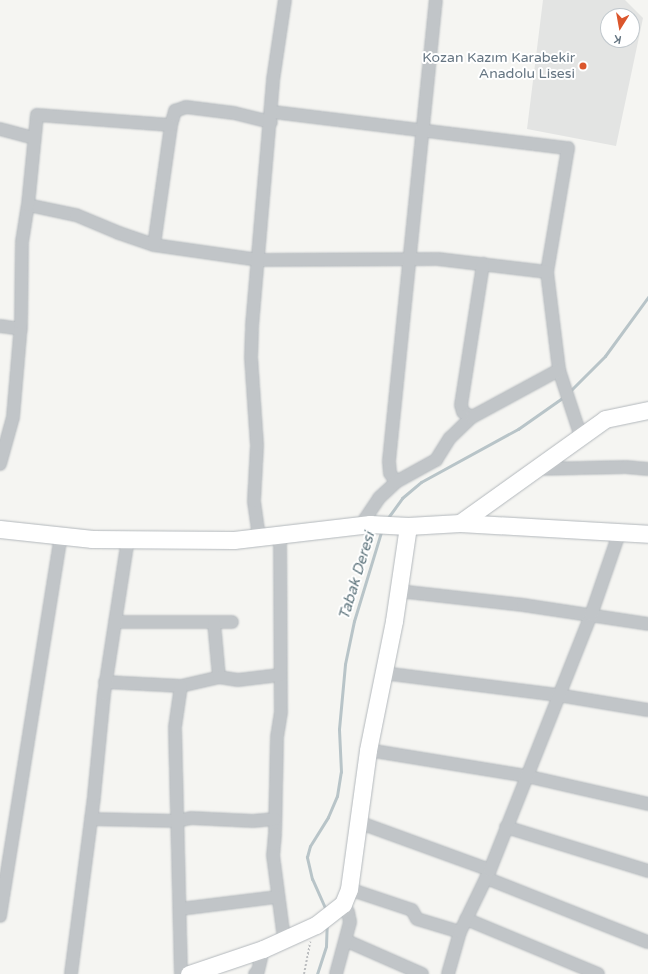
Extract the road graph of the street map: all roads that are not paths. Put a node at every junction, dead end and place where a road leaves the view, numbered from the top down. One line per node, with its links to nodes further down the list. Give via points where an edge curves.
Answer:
1 (285, 0): 3 (street, via 274,80)
2 (436, 0): 6 (street)
3 (272, 117): 4 (street, via 186,107 175,111); 6 (street); 10 (street)
4 (171, 125): 7 (street, via 37,115); 9 (street)
5 (0, 129): 7 (street)
6 (422, 132): 11 (street); 13 (street, via 568,148)
7 (34, 138): 8 (street)
8 (28, 205): 9 (street, via 76,215 118,233); 15 (street, via 22,242)
9 (154, 244): 10 (street)
10 (259, 260): 11 (street); 33 (street, via 251,358 257,445 254,501)
11 (408, 260): 12 (street, via 438,259); 24 (street, via 389,461 390,472)
12 (484, 264): 13 (street); 18 (street, via 461,404 463,412)
13 (547, 272): 16 (street)
14 (0, 326): 15 (street)
15 (21, 329): 20 (street, via 13,417)
16 (559, 370): 18 (street); 19 (street)
17 (648, 410): 19 (street, via 605,419)
18 (472, 417): 24 (street, via 450,438 436,460)
19 (581, 437): 22 (street)
20 (2, 444): 21 (street)
21 (0, 464)
22 (536, 469): 23 (street, via 626,467); 25 (street)
23 (648, 470)
24 (396, 482): 26 (street, via 379,498)
25 (460, 523): 27 (street); 29 (street)
26 (365, 524): 27 (street); 31 (street)
27 (403, 525): 35 (street)
28 (0, 529): 32 (street)
29 (620, 531): 30 (street); 36 (street)
30 (648, 534)
31 (280, 535): 33 (street); 42 (street)
32 (61, 536): 34 (street); 61 (street)
33 (259, 537): 34 (street, via 234,540)
34 (128, 539): 37 (street)
35 (398, 591): 36 (street); 41 (street)
36 (590, 615): 40 (street); 46 (street)
37 (115, 622): 38 (street); 44 (street)
38 (214, 622): 39 (street); 43 (street)
39 (232, 622)
40 (648, 624)
41 (384, 673): 46 (street); 48 (street)
42 (280, 675): 43 (street, via 238,680); 51 (street)
43 (219, 677): 45 (street)
44 (106, 682): 45 (street); 52 (street)
45 (181, 686): 53 (street, via 175,727)
46 (558, 695): 47 (street); 49 (street)
47 (648, 710)
48 (368, 750): 49 (street); 54 (street)
49 (526, 776): 50 (street); 55 (street)
50 (648, 804)
51 (276, 819): 53 (street, via 253,821 191,818); 58 (street, via 272,855)
52 (91, 820): 53 (street); 68 (street)
53 (177, 821): 60 (street)
54 (358, 822): 57 (street); 59 (street)
55 (506, 827): 56 (street); 57 (street)
56 (648, 871)
57 (488, 874): 62 (street); 66 (street)
58 (277, 898): 60 (street); 64 (street)
59 (343, 901): 63 (street, via 412,910 417,919); 64 (street, via 313,926); 65 (street, via 350,916)
60 (180, 910): 69 (street)
61 (0, 916)
62 (466, 919): 63 (street); 75 (street)
63 (460, 932): 74 (street)
64 (284, 939): 67 (street)
65 (347, 941): 72 (street); 73 (street)
66 (648, 942)
67 (263, 949): 70 (street); 71 (street)
68 (71, 974)
69 (181, 974)
70 (189, 974)
71 (255, 974)
72 (336, 974)
73 (422, 974)
74 (448, 974)
75 (598, 974)

